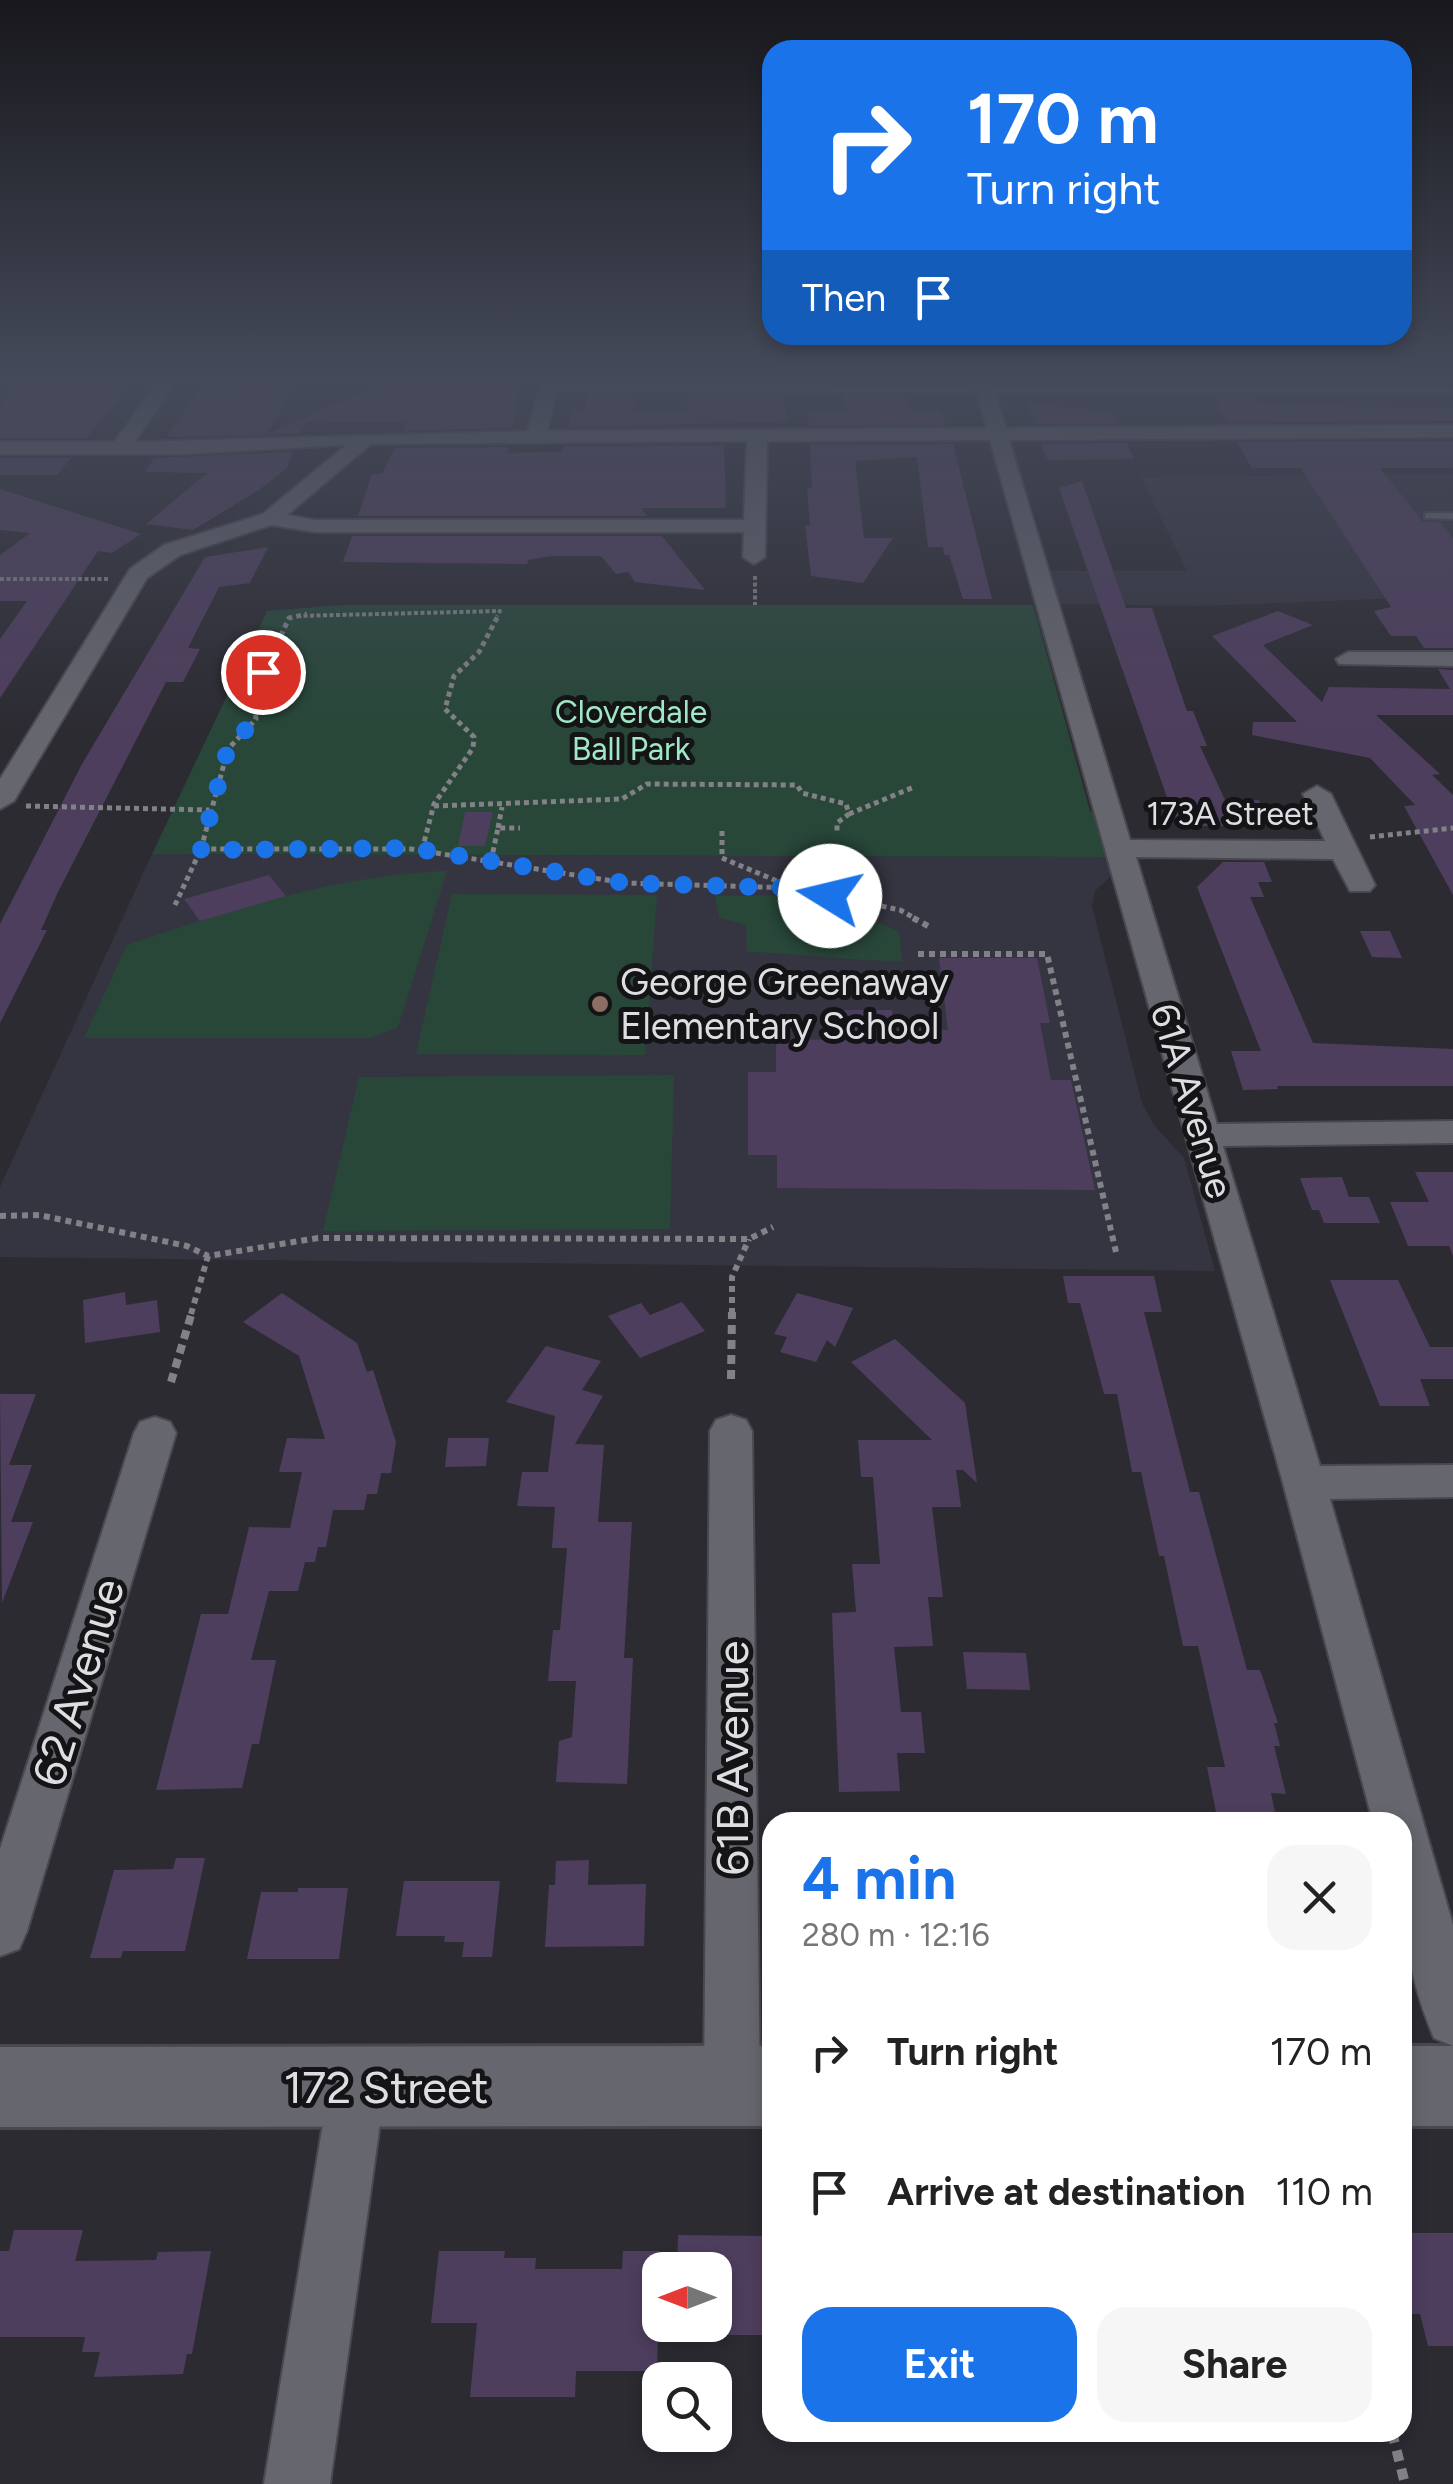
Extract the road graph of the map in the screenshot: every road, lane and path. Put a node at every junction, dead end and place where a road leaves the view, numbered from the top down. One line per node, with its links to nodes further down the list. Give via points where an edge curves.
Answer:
1 (296, 496): 6 (street)
2 (756, 496): 7 (street)
3 (1016, 496): 26 (street, 61A Avenue)
4 (1428, 516): 5 (lane)
5 (1453, 516)
6 (270, 518): 7 (street, via 315,526); 15 (street, via 172,550 138,574)
7 (756, 526): 8 (street)
8 (754, 556)
9 (0, 579): 10 (path)
10 (114, 579)
11 (1453, 658): 12 (street)
12 (1348, 660)
13 (914, 787): 19 (path)
14 (1317, 794): 25 (street, 173A Street)
15 (10, 803): 18 (path)
16 (434, 806): 17 (path); 18 (path, via 474,747 474,737 445,709 452,680 479,652 500,611 289,618 253,697 256,719 228,748); 28 (path)
17 (502, 806): 19 (path, via 627,798 647,784 797,785 802,793 846,804); 20 (path)
18 (210, 810): 27 (path)
19 (850, 814): 24 (path, via 837,823)
20 (498, 828): 21 (path); 29 (path)
21 (520, 828)
22 (1453, 828): 25 (path)
23 (722, 831): 31 (path, via 726,860)
24 (837, 832)
25 (1346, 844): 26 (street, 173A Street); 30 (street, 173A Street)
26 (1119, 848): 36 (street, 61A Avenue)
27 (201, 850): 28 (path); 32 (path)
28 (422, 850): 29 (path)
29 (491, 861): 31 (path, via 625,883)
30 (1360, 886)
31 (794, 888): 33 (path, via 900,910)
32 (175, 905)
33 (928, 926)
34 (918, 954): 40 (path, via 1047,954)
35 (1453, 1132): 36 (street)
36 (1203, 1135): 47 (street, 61A Avenue)
37 (0, 1216): 41 (path, via 39,1216 188,1246)
38 (773, 1226): 39 (path)
39 (748, 1239): 41 (path, via 318,1238); 42 (path, via 732,1276)
40 (1116, 1252)
41 (208, 1256): 43 (path)
42 (731, 1379)
43 (171, 1382)
44 (731, 1431): 52 (street, 61B Avenue)
45 (156, 1433): 50 (street, 62 Avenue)
46 (1453, 1480): 47 (street)
47 (1304, 1483): 48 (street, 61A Avenue)
48 (1395, 1812)
49 (1412, 1873): 51 (street)
50 (0, 1931)
51 (1453, 2020)
52 (752, 2086): 56 (street, 172 Street)
53 (1412, 2086): 54 (street)
54 (1453, 2086)
55 (0, 2087): 56 (street, 172 Street)
56 (357, 2087): 58 (street)
57 (1394, 2442): 59 (path)
58 (297, 2484)
59 (1404, 2484)

